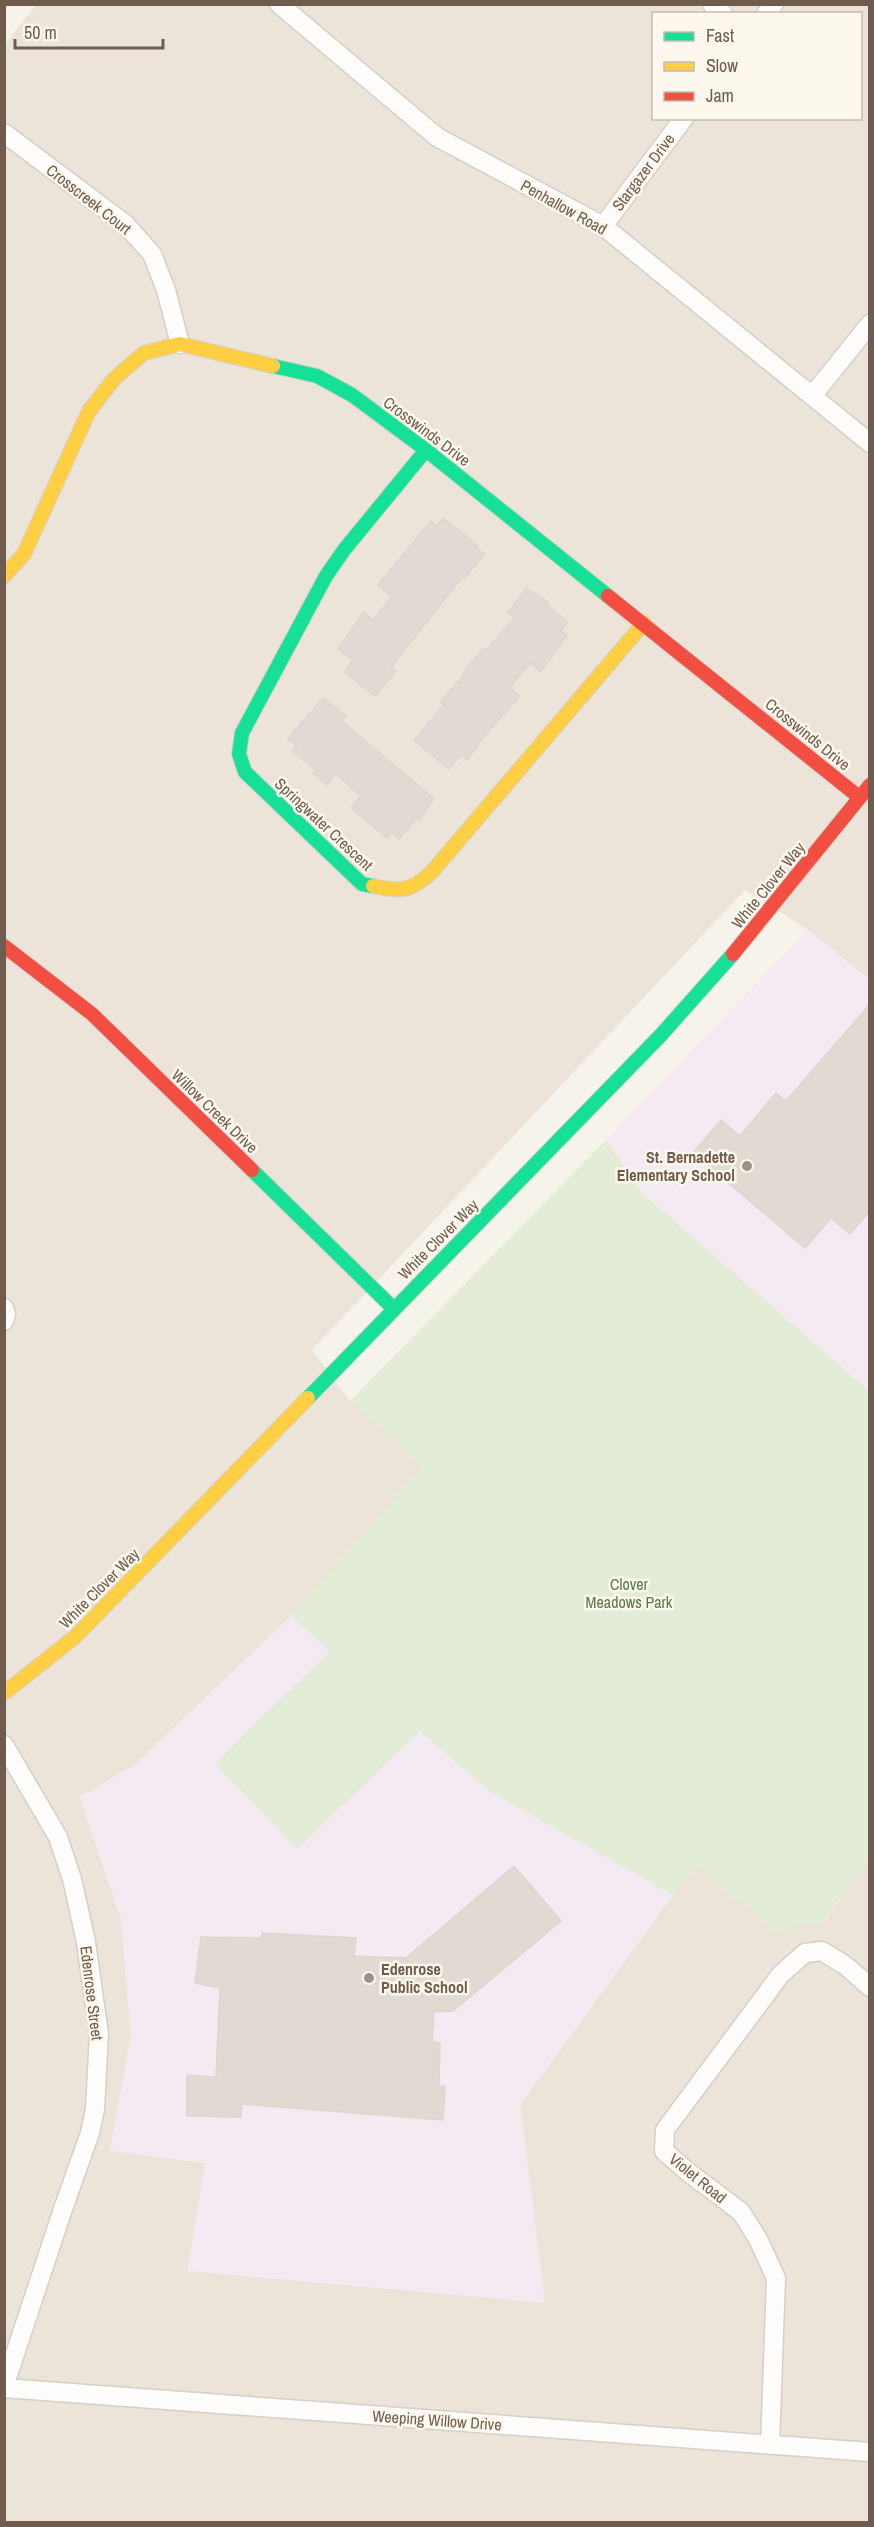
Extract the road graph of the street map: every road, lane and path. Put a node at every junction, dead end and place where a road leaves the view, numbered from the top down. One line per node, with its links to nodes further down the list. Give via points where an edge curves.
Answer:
1 (279, 4): 4 (street, Penhallow Road, via 437,137)
2 (682, 120): 4 (street, Stargazer Drive)
3 (4, 133): 6 (street, Crosscreek Court, via 125,224 152,254)
4 (603, 226): 7 (street, Penhallow Road)
5 (870, 324): 7 (street)
6 (180, 344): 9 (street, Crosswinds Drive, via 317,376 352,395); 10 (street, Crosswinds Drive, via 144,353 114,379 89,411 24,554)
7 (812, 396): 8 (street, Penhallow Road)
8 (870, 443)
9 (426, 450): 11 (street, Crosswinds Drive); 11 (street, Springwater Crescent, via 326,576 242,733 239,754 245,772 362,884 395,891 413,888 431,873)
10 (4, 576)
11 (644, 623): 13 (street, Crosswinds Drive)
12 (870, 784): 13 (street, White Clover Way)
13 (859, 797): 16 (street, White Clover Way, via 714,978)
14 (4, 946): 16 (street, Willow Creek Drive, via 92,1014)
15 (4, 1308): 17 (street)
16 (393, 1308): 18 (street, White Clover Way, via 75,1637)
17 (4, 1322)
18 (4, 1693)
19 (4, 1745): 21 (street, Edenrose Street, via 58,1837 72,1879 99,2034 90,2133)
20 (870, 1987): 22 (street, Violet Road, via 822,1951 805,1953 781,1974 665,2130 664,2151 741,2212 776,2278)
21 (4, 2388): 22 (street, Weeping Willow Drive)
22 (770, 2445): 23 (street, Weeping Willow Drive)
23 (870, 2452)

